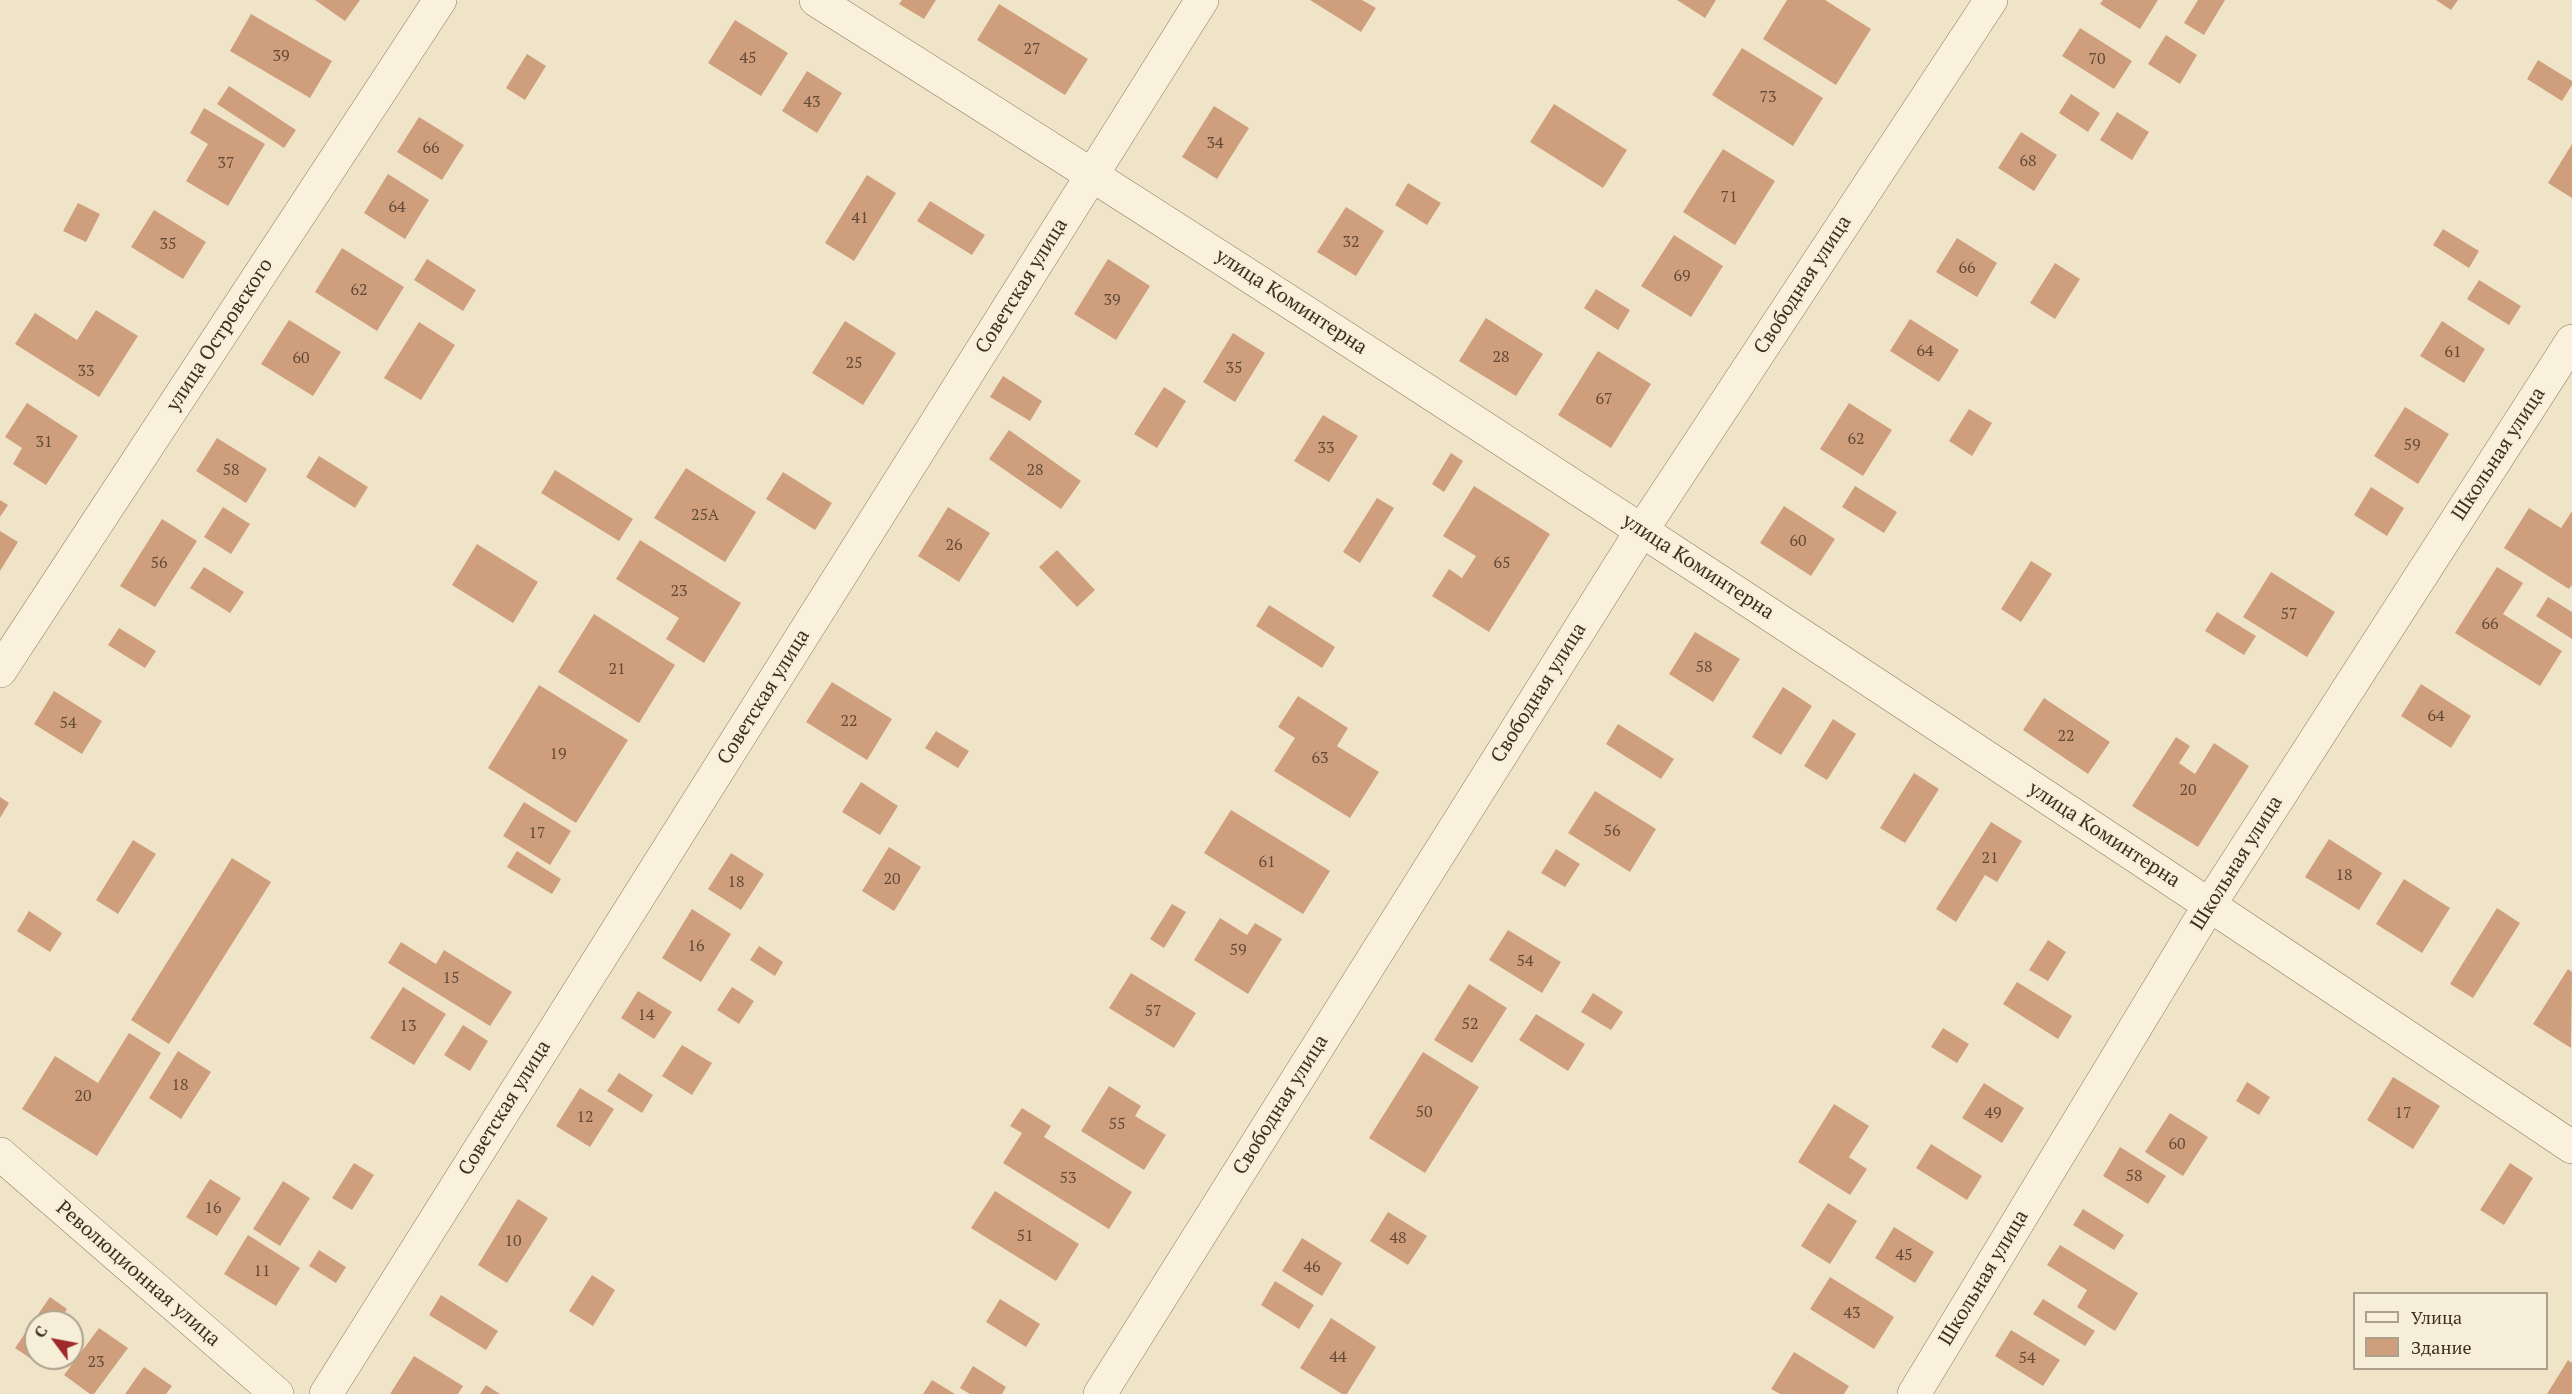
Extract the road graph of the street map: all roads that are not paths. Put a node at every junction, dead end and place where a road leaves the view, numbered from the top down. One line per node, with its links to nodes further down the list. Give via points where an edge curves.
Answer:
1 (440, 0): 8 (street, улица Островского)
2 (816, 0): 5 (street, улица Коминтерна)
3 (1202, 0): 5 (street, Советская улица)
4 (1991, 0): 7 (street, Свободная улица)
5 (1092, 174): 7 (street, улица Коминтерна); 13 (street, Советская улица)
6 (2572, 340): 9 (street, Школьная улица)
7 (1642, 530): 9 (street, улица Коминтерна); 14 (street, Свободная улица)
8 (0, 671)
9 (2210, 904): 10 (street, улица Коминтерна); 15 (street, Школьная улица)
10 (2572, 1147)
11 (0, 1154): 12 (street, Революционная улица)
12 (277, 1394)
13 (326, 1394)
14 (1100, 1394)
15 (1914, 1394)

